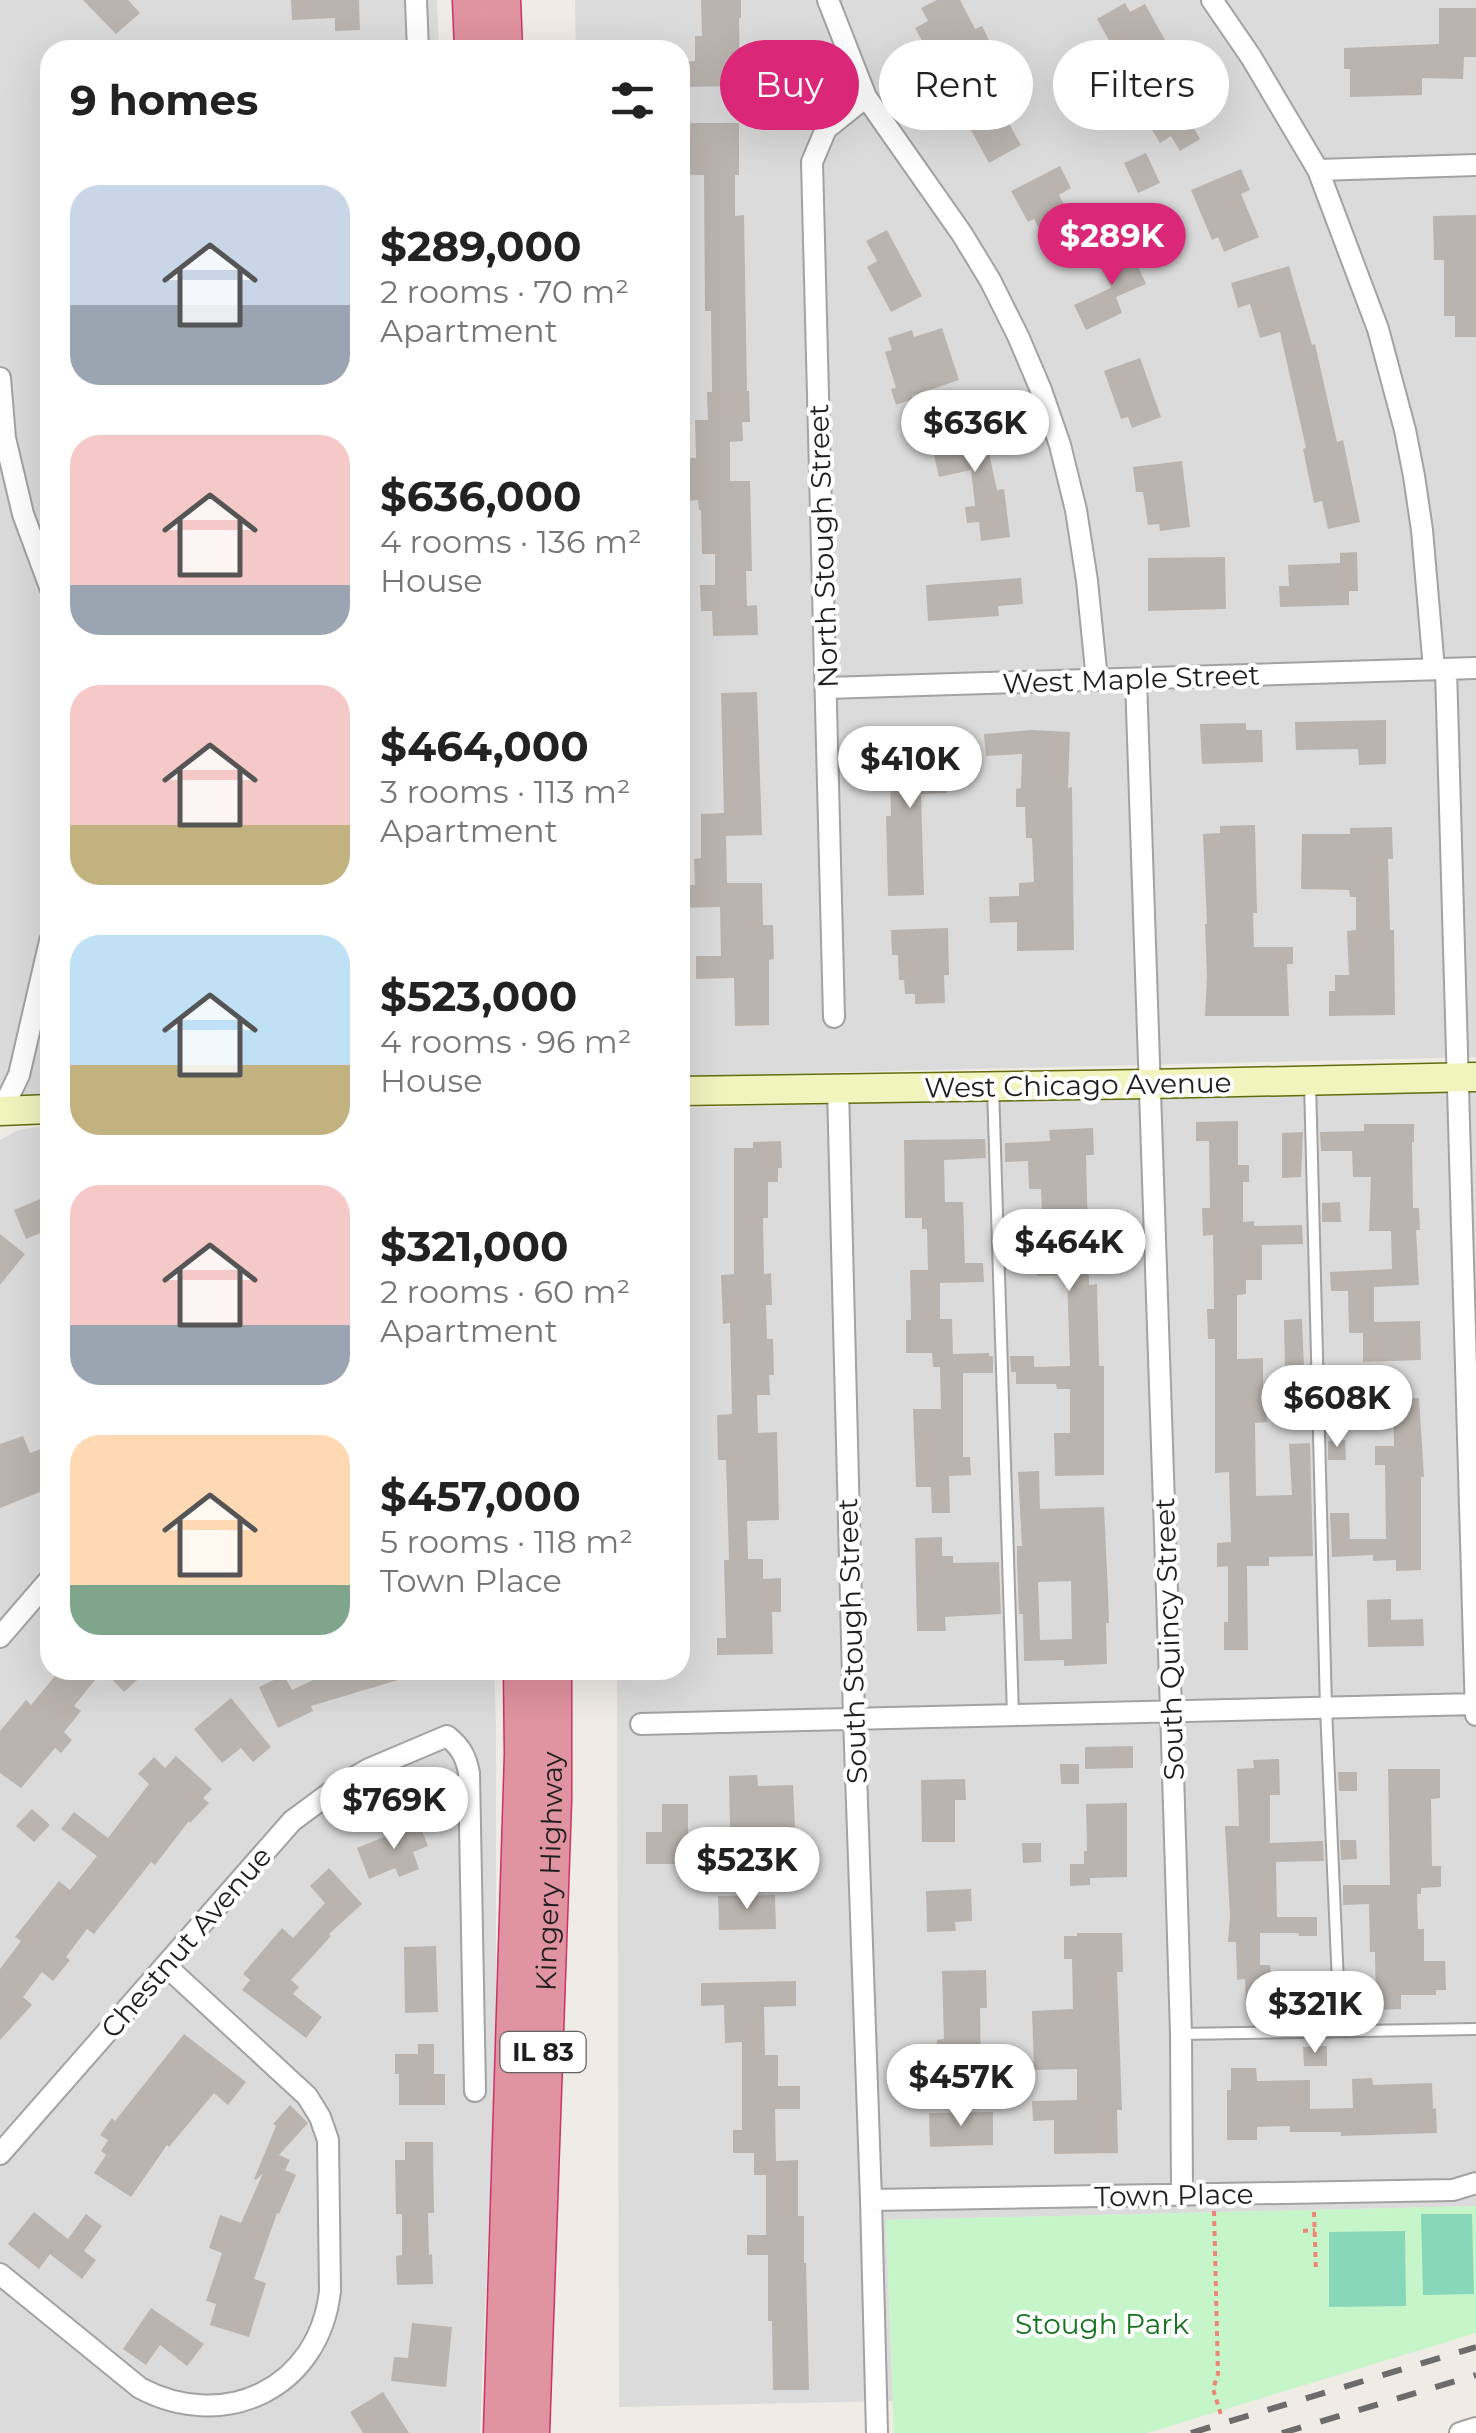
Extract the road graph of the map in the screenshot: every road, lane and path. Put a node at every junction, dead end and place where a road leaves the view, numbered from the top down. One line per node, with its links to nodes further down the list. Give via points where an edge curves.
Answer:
1 (416, 0): 6 (street)
2 (472, 0): 7 (highway)
3 (501, 0): 8 (highway)
4 (828, 0): 9 (street)
5 (1212, 0): 11 (street)
6 (418, 40)
7 (474, 40)
8 (503, 40)
9 (866, 97): 17 (street, via 990,280 1041,390 1076,510); 18 (street, North Stough Street, via 826,129 812,162)
10 (1476, 166): 11 (street)
11 (1318, 170): 15 (street, via 1372,311 1405,430)
12 (0, 378): 13 (street, via 5,438)
13 (40, 560)
14 (1476, 668): 15 (street, West Maple Street)
15 (1440, 669): 16 (street, West Maple Street); 21 (street)
16 (1136, 679): 17 (street, West Maple Street); 23 (street, South Quincy Street)
17 (1096, 680): 18 (street, West Maple Street)
18 (827, 688): 20 (street, North Stough Street)
19 (40, 985): 28 (street, via 19,1076)
20 (834, 1017)
21 (1467, 1077): 22 (main road, West Chicago Avenue); 33 (street)
22 (1310, 1081): 23 (main road, West Chicago Avenue); 34 (lane)
23 (1149, 1084): 24 (main road, West Chicago Avenue); 35 (street, South Quincy Street)
24 (993, 1086): 25 (main road, West Chicago Avenue); 37 (lane)
25 (838, 1088): 26 (main road, West Chicago Avenue); 38 (street, South Stough Street)
26 (690, 1091)
27 (40, 1110): 28 (main road)
28 (1, 1112)
29 (40, 1591): 30 (street)
30 (0, 1637)
31 (523, 1680): 57 (highway, Kingery Highway / IL 83)
32 (552, 1680): 58 (highway, Kingery Highway / IL 83)
33 (1476, 1704): 34 (street); 36 (street)
34 (1326, 1708): 35 (street); 42 (lane)
35 (1171, 1711): 37 (street); 43 (street, South Quincy Street)
36 (1476, 1714)
37 (1013, 1715): 38 (street)
38 (854, 1718): 39 (street); 48 (street, South Stough Street)
39 (641, 1724)
40 (166, 1966): 44 (street, Chestnut Avenue, via 292,1821 370,1769 448,1736 470,1774); 45 (street, Chestnut Avenue); 54 (street, via 307,2096 325,2128 330,2290 316,2342 296,2371 254,2398 187,2406 140,2388)
41 (1476, 2029): 42 (lane)
42 (1340, 2030): 43 (lane)
43 (1181, 2034): 47 (street, South Quincy Street)
44 (475, 2091)
45 (0, 2154)
46 (1476, 2183): 47 (street, Town Place, via 1453,2190)
47 (1182, 2194): 48 (street, Town Place)
48 (871, 2200): 59 (street, South Stough Street)
49 (1314, 2207): 51 (path)
50 (1214, 2210): 55 (path, via 1214,2388)
51 (1314, 2230): 52 (path); 53 (path)
52 (1303, 2231)
53 (1316, 2272)
54 (0, 2274)
55 (1221, 2415)
56 (1476, 2428): 60 (street)
57 (503, 2433)
58 (530, 2433)
59 (877, 2433)
60 (1460, 2433)

